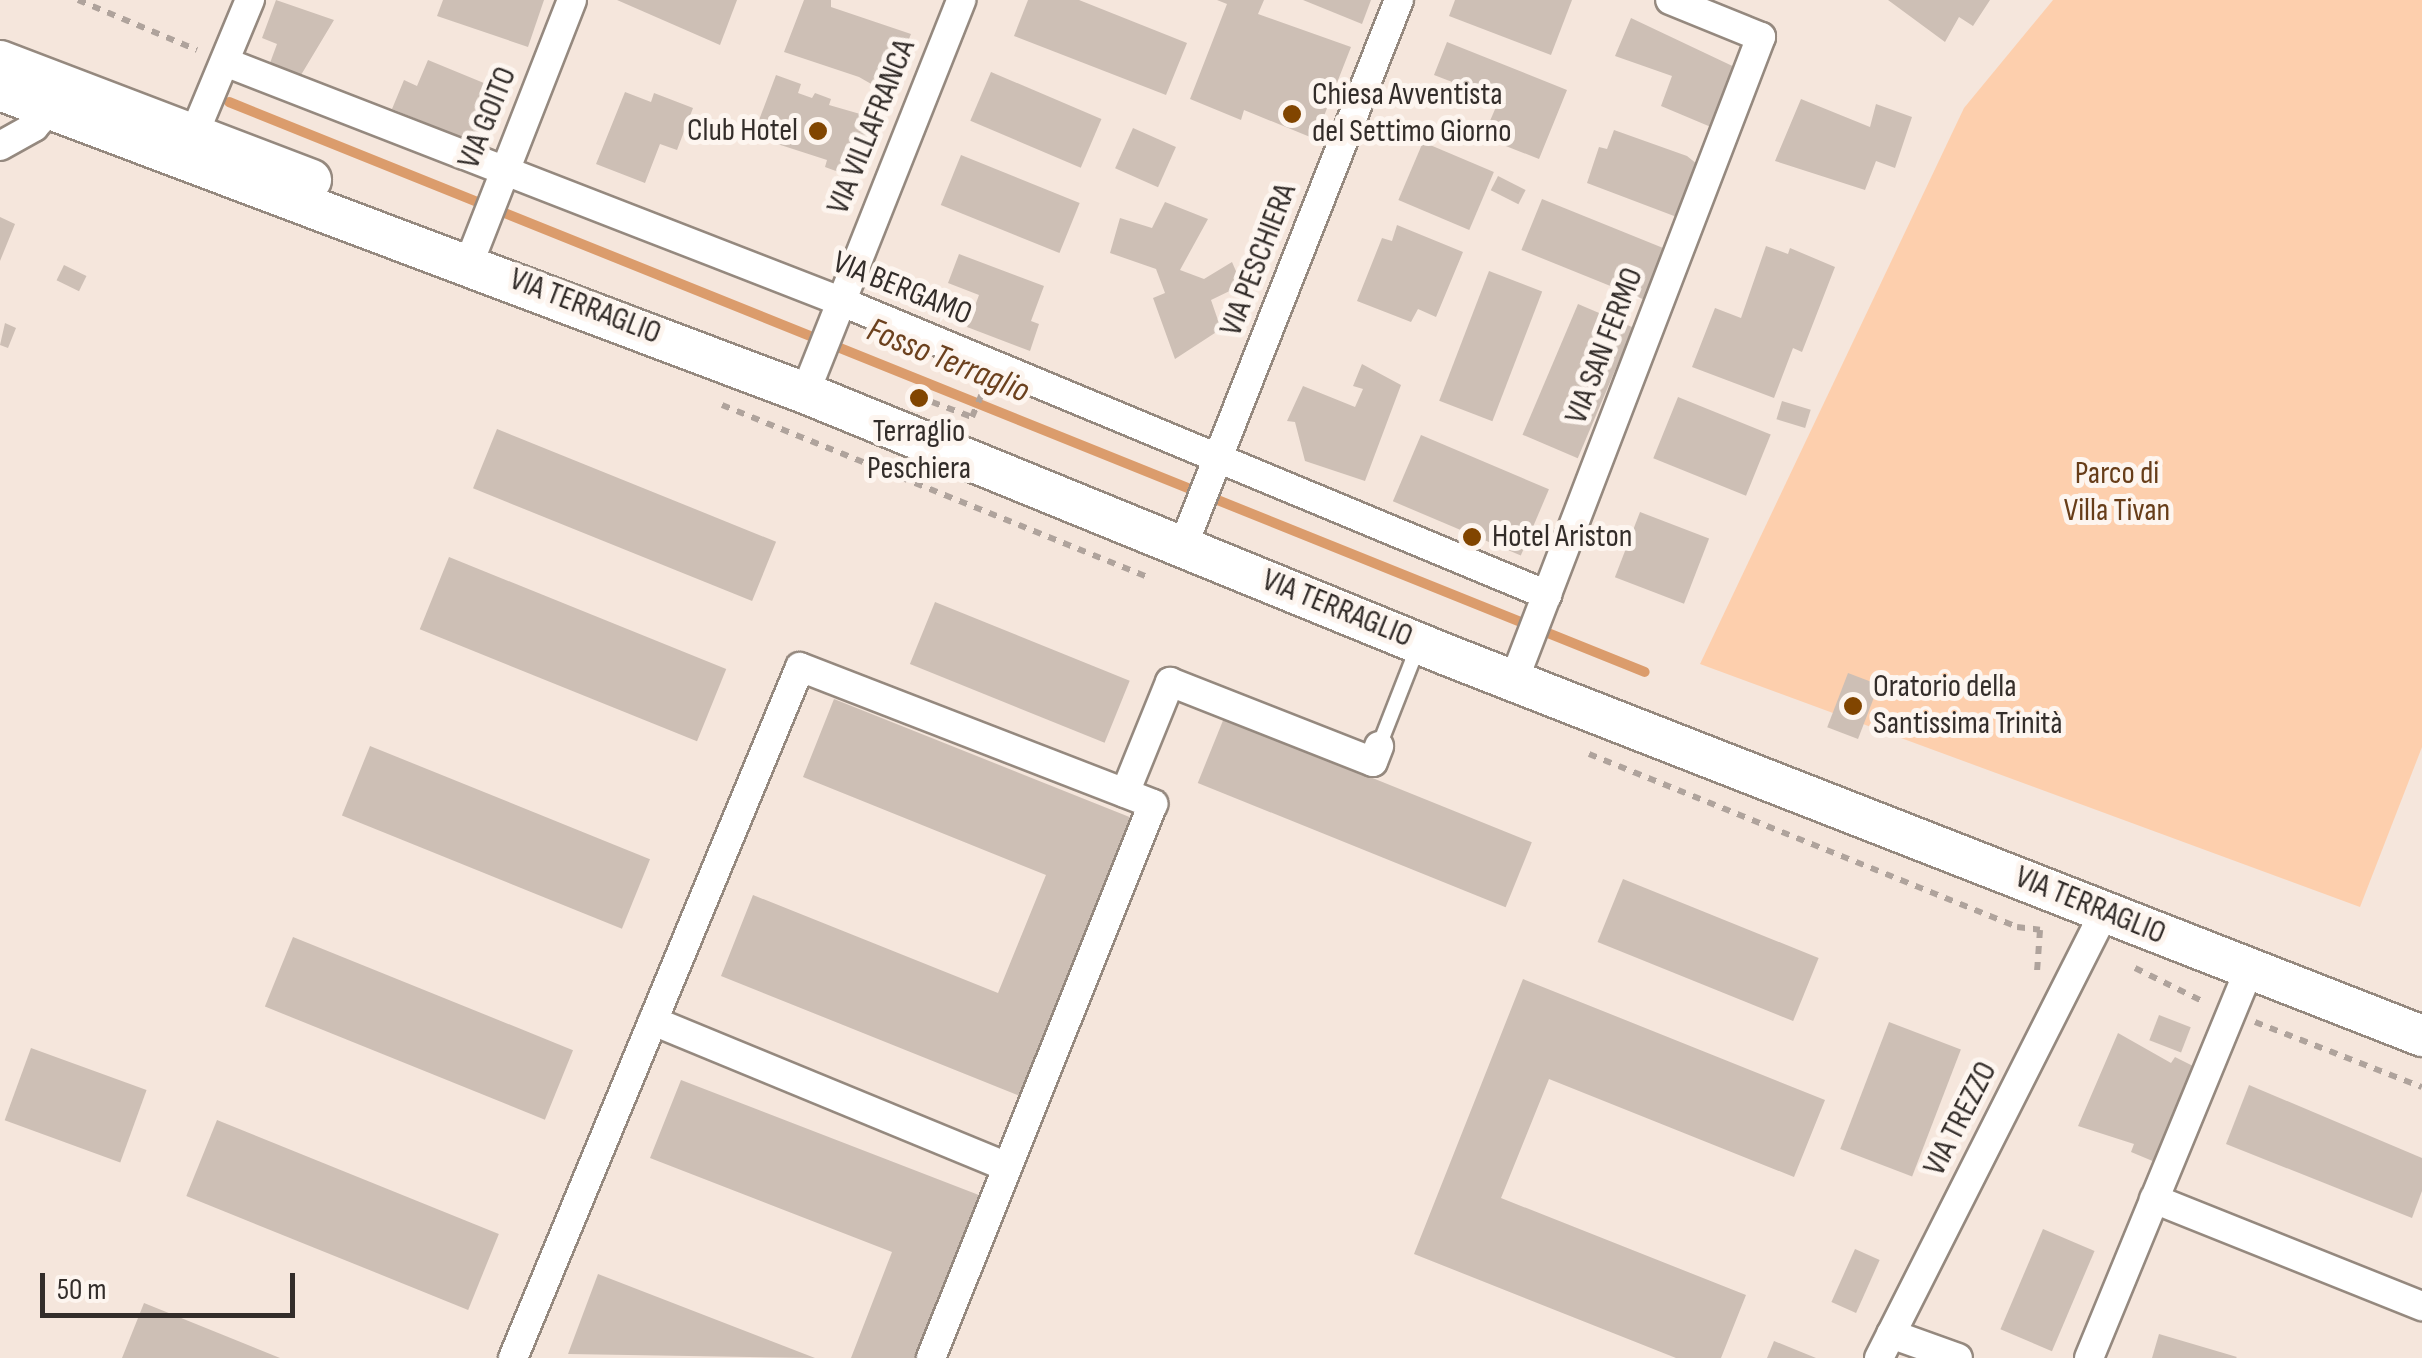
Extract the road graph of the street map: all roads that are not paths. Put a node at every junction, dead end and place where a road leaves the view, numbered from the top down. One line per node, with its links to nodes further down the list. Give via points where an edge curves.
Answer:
1 (250, 0): 8 (street)
2 (572, 0): 13 (street, VIA GOITO)
3 (961, 0): 15 (street, VIA VILLAFRANCA)
4 (1399, 0): 17 (street, VIA PESCHIERA)
5 (1670, 0): 19 (street, VIA SAN FERMO, via 1761,37)
6 (0, 39): 11 (main road, via 138,100)
7 (0, 61): 11 (main road, VIA TERRAGLIO)
8 (224, 62): 11 (street); 13 (street, VIA BERGAMO)
9 (0, 90): 10 (main road, VIA TERRAGLIO)
10 (52, 108): 11 (main road, VIA TERRAGLIO); 12 (street)
11 (182, 138): 14 (main road, VIA TERRAGLIO, via 372,205 427,245)
12 (0, 146)
13 (501, 180): 14 (street, VIA GOITO); 15 (street, VIA BERGAMO)
14 (475, 246): 16 (main road, VIA TERRAGLIO)
15 (836, 312): 16 (street, VIA VILLAFRANCA); 17 (street, VIA BERGAMO)
16 (810, 378): 18 (main road, VIA TERRAGLIO)
17 (1215, 468): 18 (street, VIA PESCHIERA); 19 (street, VIA BERGAMO)
18 (1190, 532): 20 (main road, VIA TERRAGLIO)
19 (1542, 606): 21 (street, VIA SAN FERMO)
20 (1419, 643): 21 (main road, VIA TERRAGLIO); 22 (lane)
21 (1520, 664): 24 (main road, VIA TERRAGLIO)
22 (1379, 746): 23 (street, via 1372,762 1170,682)
23 (1125, 793): 26 (street, via 800,667); 28 (street, via 1153,804)
24 (2106, 912): 25 (main road, VIA TERRAGLIO); 31 (street, VIA TREZZO)
25 (2248, 969): 27 (main road, VIA TERRAGLIO); 29 (street)
26 (653, 1022): 28 (street); 32 (street)
27 (2422, 1036)
28 (1007, 1168): 33 (street)
29 (2154, 1199): 30 (street); 35 (street)
30 (2422, 1306)
31 (1885, 1346): 34 (street)
32 (513, 1358)
33 (931, 1358)
34 (1958, 1358)
35 (2089, 1358)

